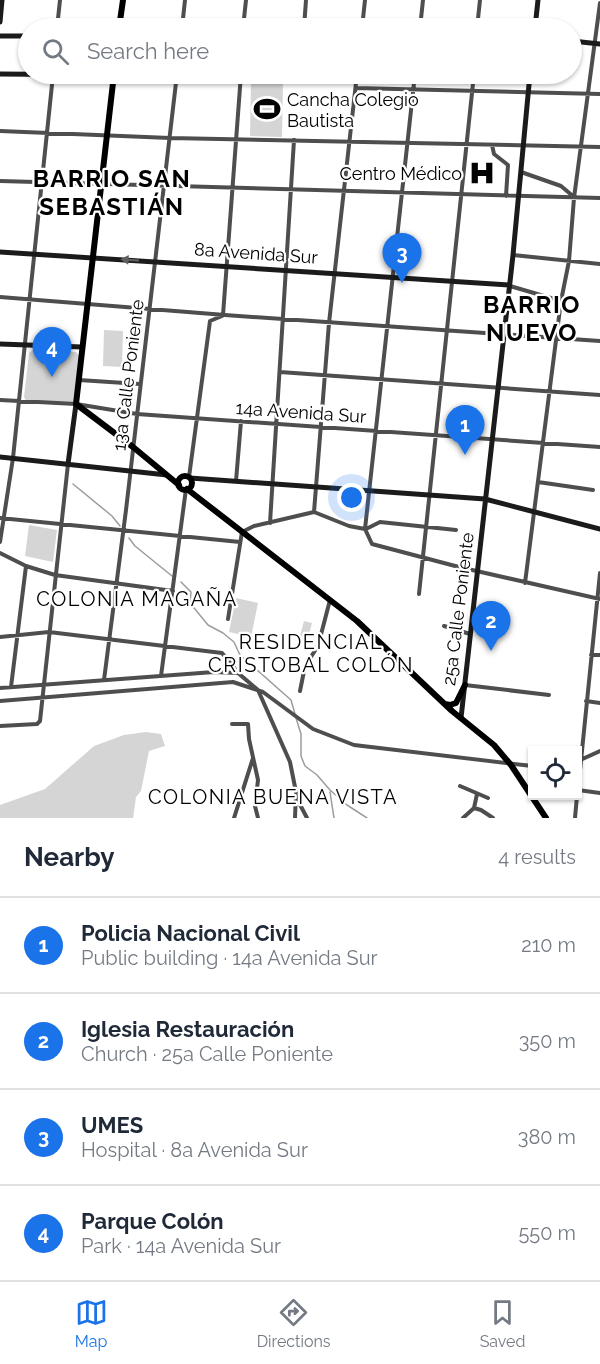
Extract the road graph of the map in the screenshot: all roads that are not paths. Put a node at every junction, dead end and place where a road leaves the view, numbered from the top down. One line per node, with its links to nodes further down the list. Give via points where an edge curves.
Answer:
1 (2, 0): 21 (street)
2 (60, 0): 12 (street)
3 (123, 0): 13 (main road)
4 (185, 0): 14 (street)
5 (246, 0): 15 (street)
6 (306, 0): 16 (street)
7 (365, 0): 17 (street)
8 (423, 0): 18 (street)
9 (480, 0): 19 (street)
10 (538, 0): 20 (street)
11 (600, 3): 25 (street)
12 (58, 18)
13 (120, 18)
14 (183, 18)
15 (244, 18)
16 (305, 18)
17 (363, 18)
18 (420, 18)
19 (478, 18)
20 (536, 18)
21 (0, 22)
22 (0, 36): 23 (street)
23 (18, 36)
24 (582, 42): 25 (street)
25 (597, 44): 40 (street)
26 (0, 74): 27 (street)
27 (18, 74)
28 (52, 84): 43 (street)
29 (112, 84): 44 (main road)
30 (176, 84): 45 (street, 13a Calle Poniente)
31 (240, 84): 46 (street)
32 (356, 84): 36 (street)
33 (414, 84): 37 (street)
34 (473, 84): 38 (street)
35 (529, 84): 39 (street, 25a Calle Poniente)
36 (356, 88): 37 (street); 48 (street)
37 (413, 89): 38 (street); 49 (street)
38 (473, 91): 39 (street); 50 (street)
39 (528, 92): 40 (street); 52 (street, 25a Calle Poniente)
40 (588, 93): 41 (street); 53 (street)
41 (600, 94)
42 (0, 131): 43 (street)
43 (48, 133): 44 (street); 57 (street)
44 (107, 135): 45 (street); 58 (main road)
45 (170, 138): 46 (street); 59 (street, 13a Calle Poniente)
46 (234, 139): 47 (street); 60 (street)
47 (294, 140): 48 (street); 61 (street)
48 (350, 141): 49 (street); 62 (street)
49 (407, 143): 50 (street); 63 (street)
50 (467, 144): 51 (street); 64 (street)
51 (492, 145): 52 (street); 65 (street, via 494,154 508,165)
52 (524, 145): 53 (street); 55 (street, 25a Calle Poniente)
53 (581, 146): 54 (street); 67 (street)
54 (600, 147)
55 (521, 172): 66 (street, 25a Calle Poniente); 67 (street, via 561,186)
56 (0, 181): 57 (street)
57 (43, 182): 58 (street); 70 (street)
58 (101, 183): 59 (street); 72 (main road)
59 (164, 185): 60 (street); 74 (street, 13a Calle Poniente)
60 (231, 187): 61 (street); 76 (street)
61 (290, 189): 62 (street); 77 (street)
62 (342, 189): 63 (street); 78 (street)
63 (402, 191): 64 (street); 79 (street)
64 (462, 193): 65 (street); 80 (street)
65 (506, 196): 66 (street)
66 (519, 196): 67 (street); 71 (street, 25a Calle Poniente)
67 (574, 198): 68 (street); 73 (street)
68 (600, 198)
69 (0, 252): 70 (street, 8a Avenida Sur)
70 (36, 255): 72 (street, 8a Avenida Sur); 83 (street)
71 (513, 255): 73 (street); 81 (street, 25a Calle Poniente)
72 (93, 258): 74 (street, 8a Avenida Sur, one-way to 72); 85 (main road)
73 (569, 261): 75 (street); 84 (street)
74 (155, 262): 76 (street, 8a Avenida Sur); 86 (street, 13a Calle Poniente)
75 (600, 264)
76 (226, 266): 77 (street, 8a Avenida Sur); 87 (street)
77 (286, 270): 78 (street, 8a Avenida Sur); 88 (street)
78 (335, 273): 79 (street, 8a Avenida Sur); 89 (street)
79 (392, 277): 80 (street, 8a Avenida Sur); 90 (street)
80 (452, 281): 81 (street, 8a Avenida Sur); 91 (street)
81 (509, 285): 84 (street); 92 (street, 25a Calle Poniente)
82 (0, 297): 83 (street)
83 (31, 299): 85 (street); 96 (street)
84 (561, 301): 93 (street)
85 (89, 303): 86 (street); 97 (main road)
86 (149, 309): 87 (street); 103 (street, 13a Calle Poniente)
87 (223, 315): 88 (street); 111 (street, via 210,321)
88 (283, 319): 89 (street); 98 (street)
89 (329, 323): 90 (street); 99 (street)
90 (387, 327): 91 (street); 101 (street)
91 (446, 329): 92 (street); 102 (street)
92 (503, 333): 93 (street); 104 (street, 25a Calle Poniente)
93 (556, 338): 94 (street); 105 (street)
94 (600, 341)
95 (0, 344): 96 (street)
96 (26, 345): 97 (street); 108 (street)
97 (82, 348): 100 (main road)
98 (280, 372): 99 (street); 113 (street)
99 (324, 376): 101 (street); 114 (street)
100 (79, 380): 103 (street); 109 (main road)
101 (381, 380): 102 (street); 115 (street)
102 (440, 383): 104 (street); 116 (street)
103 (140, 384): 110 (street, 13a Calle Poniente)
104 (499, 387): 105 (street); 117 (street, 25a Calle Poniente)
105 (549, 392): 106 (street); 118 (street)
106 (600, 395)
107 (0, 400): 108 (street, 14a Avenida Sur)
108 (20, 402): 109 (street, 14a Avenida Sur); 122 (street)
109 (75, 405): 110 (street, 14a Avenida Sur); 119 (main road); 123 (street)
110 (137, 414): 111 (street, 14a Avenida Sur); 119 (street, 13a Calle Poniente)
111 (197, 418): 112 (street, 14a Avenida Sur); 126 (street)
112 (241, 421): 113 (street, 14a Avenida Sur); 127 (street)
113 (276, 424): 114 (street, 14a Avenida Sur); 129 (street)
114 (321, 427): 115 (street, 14a Avenida Sur); 130 (street)
115 (376, 431): 116 (street, 14a Avenida Sur); 132 (street)
116 (435, 435): 117 (street, 14a Avenida Sur); 133 (street)
117 (493, 439): 118 (street, 14a Avenida Sur); 134 (street, 25a Calle Poniente)
118 (543, 443): 120 (street, 14a Avenida Sur); 128 (street)
119 (133, 447): 124 (street, 13a Calle Poniente); 125 (main road)
120 (600, 447)
121 (0, 457): 122 (street)
122 (13, 458): 123 (street); 137 (street)
123 (68, 464): 124 (street); 138 (street)
124 (130, 471): 125 (street); 144 (street, 13a Calle Poniente)
125 (169, 475): 126 (main road); 126 (main road, via 179,485 180,479)
126 (189, 482): 127 (street); 145 (main road, via 195,495); 146 (street)
127 (236, 482): 129 (street)
128 (538, 482): 131 (street); 136 (street)
129 (271, 484): 130 (street); 139 (street)
130 (316, 488): 132 (street); 135 (street)
131 (593, 490)
132 (369, 491): 133 (street); 141 (street)
133 (428, 495): 134 (street); 140 (street)
134 (485, 499): 136 (street); 152 (street, 25a Calle Poniente)
135 (314, 512): 139 (street); 141 (street)
136 (534, 512): 142 (street); 155 (street)
137 (2, 518): 138 (street); 147 (street)
138 (63, 523): 144 (street); 154 (street)
139 (270, 523): 145 (street)
140 (425, 526): 141 (street, via 379,522); 143 (street); 150 (street)
141 (365, 529): 150 (street, via 372,544)
142 (600, 529)
143 (456, 530)
144 (123, 531): 146 (street); 156 (street, 13a Calle Poniente)
145 (242, 532): 148 (street); 160 (main road)
146 (180, 536): 148 (street); 157 (street)
147 (0, 542)
148 (240, 542): 161 (street)
149 (0, 553): 151 (street)
150 (422, 557): 152 (street); 158 (street)
151 (26, 566): 154 (street); 165 (street)
152 (477, 571): 155 (street); 164 (street, 25a Calle Poniente)
153 (600, 573): 159 (street)
154 (55, 575): 156 (street); 163 (street)
155 (525, 583): 159 (street)
156 (117, 584): 157 (street); 167 (street, 13a Calle Poniente)
157 (173, 591): 168 (street)
158 (419, 594)
159 (599, 599): 169 (street)
160 (330, 600): 179 (street, via 318,646 305,666); 184 (main road)
161 (228, 619)
162 (444, 626): 164 (street)
163 (49, 632): 165 (street); 167 (street); 174 (street)
164 (470, 634): 175 (street, 25a Calle Poniente)
165 (17, 636): 166 (street); 176 (street)
166 (0, 637)
167 (109, 639): 168 (street); 173 (street, 13a Calle Poniente)
168 (165, 646): 171 (street, via 222,654); 172 (street)
169 (591, 655): 170 (street); 183 (street)
170 (600, 655)
171 (236, 673): 172 (street); 178 (street)
172 (161, 676): 173 (street)
173 (104, 680): 174 (street)
174 (42, 685): 176 (street); 181 (street)
175 (465, 685): 180 (street); 184 (main road, via 456,703); 186 (street, 25a Calle Poniente)
176 (11, 687): 177 (street)
177 (0, 688)
178 (258, 690): 181 (street, via 221,682); 193 (street, via 313,729 348,743); 199 (street, via 290,762)
179 (300, 691)
180 (549, 694)
181 (41, 697): 182 (street); 188 (street, via 39,722)
182 (0, 701)
183 (586, 701): 185 (street); 189 (street)
184 (444, 703): 186 (main road)
185 (600, 703)
186 (461, 718): 193 (main road)
187 (232, 724): 191 (street, via 248,724)
188 (0, 726)
189 (581, 746)
190 (600, 751): 192 (street)
191 (253, 757): 204 (street); 205 (street, via 258,780)
192 (582, 760)
193 (511, 765): 194 (street); 209 (main road)
194 (528, 766)
195 (460, 786): 198 (street)
196 (582, 791): 197 (street)
197 (600, 793)
198 (477, 794): 200 (street); 202 (street)
199 (296, 796): 206 (street); 207 (street)
200 (488, 798)
201 (577, 800): 210 (street)
202 (474, 808): 203 (street); 208 (street)
203 (490, 817)
204 (234, 818)
205 (258, 818)
206 (295, 818)
207 (307, 818)
208 (463, 818)
209 (546, 818)
210 (575, 818)

